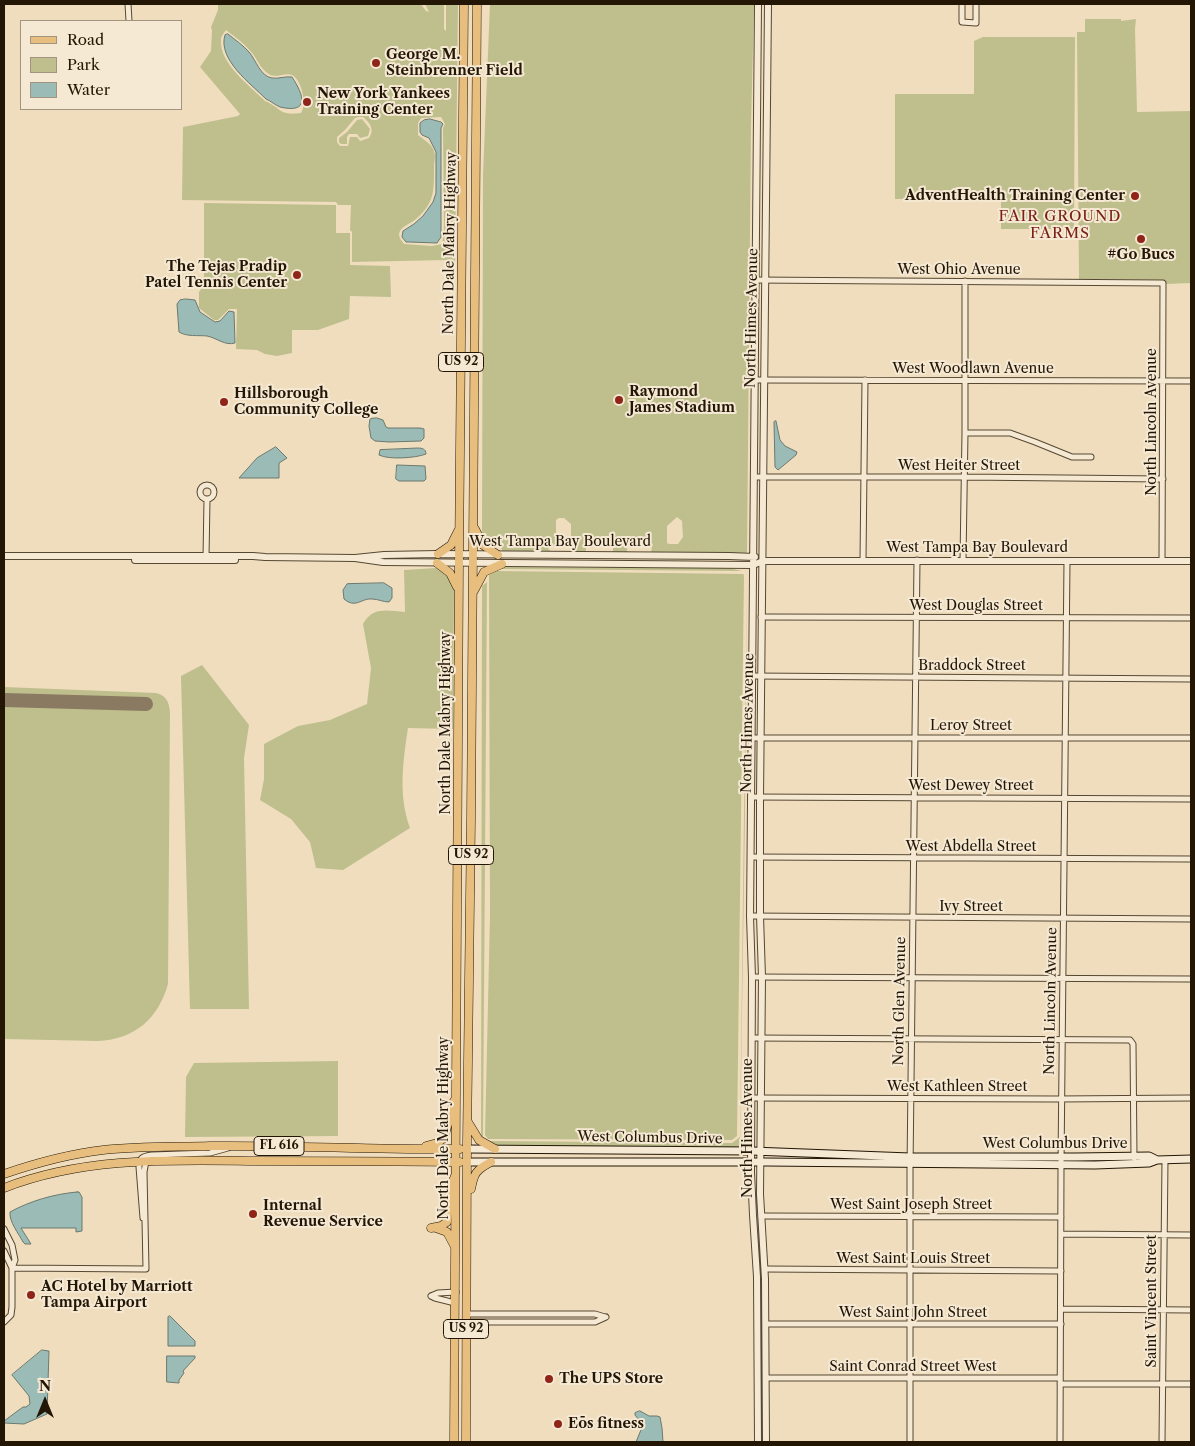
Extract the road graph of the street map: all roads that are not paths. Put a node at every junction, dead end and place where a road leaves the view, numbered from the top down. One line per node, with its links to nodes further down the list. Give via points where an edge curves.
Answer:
1 (128, 4): 8 (street)
2 (464, 4): 11 (main road, North Dale Mabry Highway / US 92)
3 (477, 4): 12 (main road, North Dale Mabry Highway / US 92)
4 (758, 4): 9 (street, North Himes Avenue)
5 (768, 4): 10 (street, North Himes Avenue)
6 (962, 4): 7 (street, via 962,22 976,22)
7 (976, 4)
8 (128, 20)
9 (757, 165): 10 (street); 13 (street, North Himes Avenue)
10 (766, 165): 14 (street, North Himes Avenue)
11 (463, 251): 12 (main road); 31 (main road, North Dale Mabry Highway / US 92)
12 (475, 251): 32 (main road, North Dale Mabry Highway / US 92)
13 (755, 280): 14 (street, West Ohio Avenue); 17 (street, North Himes Avenue)
14 (765, 280): 15 (street, West Ohio Avenue); 18 (street, North Himes Avenue)
15 (965, 281): 16 (street, West Ohio Avenue); 20 (street)
16 (1163, 283): 21 (street, North Lincoln Avenue)
17 (755, 380): 18 (street, West Woodlawn Avenue); 27 (street, North Himes Avenue)
18 (764, 380): 19 (street, West Woodlawn Avenue); 28 (street, North Himes Avenue)
19 (865, 380): 20 (street, West Woodlawn Avenue); 25 (street)
20 (965, 380): 21 (street, West Woodlawn Avenue); 23 (street)
21 (1164, 381): 22 (street, West Woodlawn Avenue); 29 (street, North Lincoln Avenue)
22 (1191, 381)
23 (966, 433): 24 (street, via 1010,433 1072,456); 26 (street)
24 (1091, 457)
25 (864, 477): 26 (street, West Heiter Street); 28 (street, West Heiter Street); 45 (street)
26 (965, 477): 29 (street, West Heiter Street); 47 (street)
27 (754, 478): 28 (street, West Heiter Street); 42 (street, North Himes Avenue)
28 (763, 478): 49 (street, North Himes Avenue)
29 (1164, 479): 48 (street, North Lincoln Avenue)
30 (207, 499): 43 (street)
31 (460, 527): 33 (main road, via 451,544); 34 (main road, North Dale Mabry Highway / US 92)
32 (473, 527): 35 (main road, North Dale Mabry Highway / US 92); 36 (main road, via 483,545)
33 (438, 554): 34 (street, West Tampa Bay Boulevard); 44 (street, West Tampa Bay Boulevard)
34 (459, 554): 35 (street, West Tampa Bay Boulevard); 53 (main road, North Dale Mabry Highway / US 92)
35 (473, 554): 36 (street, West Tampa Bay Boulevard); 54 (main road, North Dale Mabry Highway / US 92)
36 (498, 555): 37 (street, West Tampa Bay Boulevard)
37 (544, 555): 38 (street, West Tampa Bay Boulevard); 56 (street)
38 (562, 555): 39 (street, West Tampa Bay Boulevard); 57 (street)
39 (615, 555): 40 (street, West Tampa Bay Boulevard); 58 (street)
40 (692, 555): 42 (street, West Tampa Bay Boulevard); 59 (street)
41 (4, 556): 43 (street, West Tampa Bay Boulevard)
42 (753, 556): 49 (street, West Tampa Bay Boulevard); 61 (street, North Himes Avenue)
43 (206, 558): 44 (street, West Tampa Bay Boulevard)
44 (355, 558): 52 (street, West Tampa Bay Boulevard)
45 (863, 560): 46 (street, West Tampa Bay Boulevard); 49 (street, West Tampa Bay Boulevard)
46 (917, 560): 47 (street, West Tampa Bay Boulevard); 66 (street, North Glen Avenue)
47 (963, 560): 50 (street, West Tampa Bay Boulevard)
48 (1162, 560): 50 (street, West Tampa Bay Boulevard); 51 (street, West Tampa Bay Boulevard)
49 (763, 561): 61 (street, West Tampa Bay Boulevard); 65 (street, North Himes Avenue)
50 (1067, 561): 67 (street, North Lincoln Avenue)
51 (1191, 561)
52 (437, 563): 53 (street, West Tampa Bay Boulevard); 64 (main road, via 450,572)
53 (459, 563): 54 (street, West Tampa Bay Boulevard); 64 (main road, North Dale Mabry Highway / US 92)
54 (473, 564): 55 (street, West Tampa Bay Boulevard); 63 (main road, North Dale Mabry Highway / US 92)
55 (502, 564): 56 (street, West Tampa Bay Boulevard); 63 (main road, via 484,572)
56 (544, 564): 57 (street, West Tampa Bay Boulevard)
57 (561, 564): 58 (street, West Tampa Bay Boulevard)
58 (615, 564): 59 (street, West Tampa Bay Boulevard)
59 (692, 564): 60 (street, West Tampa Bay Boulevard)
60 (729, 565): 61 (street, West Tampa Bay Boulevard); 62 (street, via 743,569)
61 (753, 565): 62 (street, North Himes Avenue)
62 (753, 582): 69 (street, North Himes Avenue)
63 (473, 593): 85 (main road, North Dale Mabry Highway / US 92)
64 (459, 595): 84 (main road, North Dale Mabry Highway / US 92)
65 (762, 617): 66 (street, West Douglas Street); 70 (street, North Himes Avenue)
66 (916, 617): 67 (street, West Douglas Street); 71 (street, North Glen Avenue)
67 (1066, 618): 68 (street, West Douglas Street); 72 (street, North Lincoln Avenue)
68 (1191, 618)
69 (752, 676): 70 (street, Braddock Street); 75 (street, North Himes Avenue)
70 (761, 676): 71 (street, Braddock Street); 76 (street, North Himes Avenue)
71 (915, 677): 72 (street, Braddock Street); 74 (street, North Glen Avenue)
72 (1066, 678): 73 (street, Braddock Street); 77 (street, North Lincoln Avenue)
73 (1191, 678)
74 (915, 737): 76 (street, Leroy Street); 77 (street, Leroy Street); 81 (street, North Glen Avenue)
75 (751, 738): 76 (street, Leroy Street); 79 (street, North Himes Avenue)
76 (761, 738): 80 (street, North Himes Avenue)
77 (1065, 738): 78 (street, Leroy Street); 82 (street, North Lincoln Avenue)
78 (1191, 738)
79 (751, 797): 80 (street, West Dewey Street); 86 (street, North Himes Avenue)
80 (760, 797): 81 (street, West Dewey Street); 87 (street, North Himes Avenue)
81 (914, 797): 82 (street, West Dewey Street); 90 (street, North Glen Avenue)
82 (1065, 798): 83 (street, West Dewey Street); 91 (street, North Lincoln Avenue)
83 (1191, 799)
84 (459, 819): 85 (main road); 107 (main road, North Dale Mabry Highway / US 92)
85 (471, 819): 114 (main road, North Dale Mabry Highway / US 92)
86 (751, 822): 87 (street); 88 (street, North Himes Avenue)
87 (760, 822): 89 (street, North Himes Avenue)
88 (751, 858): 89 (street, West Abdella Street); 93 (street, North Himes Avenue)
89 (760, 858): 90 (street, West Abdella Street); 94 (street, North Himes Avenue)
90 (913, 858): 91 (street, West Abdella Street); 95 (street, North Glen Avenue)
91 (1064, 858): 92 (street, West Abdella Street); 96 (street, North Lincoln Avenue)
92 (1191, 859)
93 (750, 916): 94 (street, Ivy Street); 98 (street, North Himes Avenue)
94 (760, 916): 95 (street, Ivy Street); 99 (street, North Himes Avenue)
95 (913, 918): 96 (street, Ivy Street); 100 (street, North Glen Avenue)
96 (1063, 918): 97 (street, Ivy Street); 101 (street, North Lincoln Avenue)
97 (1191, 919)
98 (752, 977): 99 (street); 103 (street, North Himes Avenue)
99 (762, 977): 100 (street); 104 (street, North Himes Avenue)
100 (912, 978): 101 (street); 105 (street, North Glen Avenue)
101 (1062, 978): 102 (street); 106 (street, North Lincoln Avenue)
102 (1191, 979)
103 (752, 1038): 104 (street); 108 (street, North Himes Avenue)
104 (761, 1038): 105 (street); 109 (street, North Himes Avenue)
105 (911, 1038): 106 (street); 110 (street, North Glen Avenue)
106 (1062, 1038): 111 (street, via 1130,1040 1133,1044); 113 (street, North Lincoln Avenue)
107 (457, 1088): 116 (main road, via 444,1138); 117 (main road, North Dale Mabry Highway / US 92)
108 (752, 1098): 109 (street, West Kathleen Street); 121 (street, North Himes Avenue)
109 (761, 1098): 110 (street, West Kathleen Street); 122 (street, North Himes Avenue)
110 (911, 1098): 113 (street, West Kathleen Street); 124 (street, North Glen Avenue)
111 (1134, 1098): 112 (street, West Kathleen Street); 113 (street, West Kathleen Street); 125 (street)
112 (1191, 1098)
113 (1061, 1099): 128 (street, North Lincoln Avenue)
114 (468, 1120): 118 (main road, North Dale Mabry Highway / US 92); 119 (main road, via 479,1140)
115 (236, 1146): 116 (main road, West Columbus Drive / FL 616); 127 (street, via 210,1153 143,1156); 136 (main road, West Columbus Drive / FL 616, via 103,1150)
116 (417, 1148): 117 (main road, West Columbus Drive / FL 616)
117 (457, 1149): 118 (main road, West Columbus Drive / FL 616); 129 (main road, North Dale Mabry Highway / US 92)
118 (467, 1149): 119 (main road, West Columbus Drive); 130 (main road, North Dale Mabry Highway / US 92)
119 (495, 1149): 120 (main road, West Columbus Drive)
120 (608, 1149): 121 (main road, West Columbus Drive); 132 (main road)
121 (752, 1151): 122 (main road, West Columbus Drive); 133 (street, North Himes Avenue)
122 (760, 1151): 124 (main road, West Columbus Drive); 134 (street, North Himes Avenue)
123 (1191, 1159): 126 (main road, West Columbus Drive)
124 (910, 1160): 128 (main road, West Columbus Drive); 134 (main road, West Columbus Drive); 140 (street, North Glen Avenue)
125 (1134, 1160): 126 (main road, West Columbus Drive, via 1149,1163); 128 (main road, West Columbus Drive)
126 (1161, 1160): 144 (street, Saint Vincent Street)
127 (143, 1161): 129 (main road, West Columbus Drive / FL 616); 137 (main road, FL 616, via 79,1167); 148 (street, via 146,1269)
128 (1061, 1161): 141 (street, North Lincoln Avenue)
129 (456, 1162): 130 (main road, West Columbus Drive / FL 616); 135 (main road, North Dale Mabry Highway / US 92)
130 (467, 1162): 131 (main road, West Columbus Drive); 138 (main road, US 92)
131 (491, 1162): 132 (main road, West Columbus Drive); 138 (main road, via 473,1176)
132 (607, 1162): 133 (main road, West Columbus Drive)
133 (752, 1162): 134 (main road, West Columbus Drive); 152 (street, North Himes Avenue)
134 (760, 1162): 139 (street, North Himes Avenue)
135 (456, 1172): 146 (main road, North Dale Mabry Highway / US 92); 146 (main road, via 448,1192 447,1222 431,1228 447,1232)
136 (4, 1174)
137 (4, 1188)
138 (467, 1208): 159 (main road, North Dale Mabry Highway / US 92)
139 (761, 1216): 140 (street, West Saint Joseph Street); 149 (street, North Himes Avenue)
140 (910, 1216): 141 (street, West Saint Joseph Street); 150 (street, North Glen Avenue)
141 (1061, 1217): 143 (street, North Lincoln Avenue)
142 (4, 1229): 148 (street, via 12,1245 15,1260)
143 (1061, 1234): 144 (street); 151 (street, North Lincoln Avenue)
144 (1163, 1235): 145 (street); 156 (street, Saint Vincent Street)
145 (1191, 1235)
146 (456, 1248): 153 (main road, North Dale Mabry Highway / US 92)
147 (4, 1251): 148 (street)
148 (12, 1268): 158 (street, via 11,1315)
149 (765, 1269): 150 (street, West Saint Louis Street); 160 (street, North Himes Avenue)
150 (910, 1270): 151 (street, West Saint Louis Street); 163 (street, North Glen Avenue)
151 (1061, 1272): 155 (street, North Lincoln Avenue)
152 (757, 1277): 160 (street, via 760,1316); 162 (street, North Himes Avenue)
153 (456, 1292): 154 (main road, North Dale Mabry Highway / US 92); 154 (street, via 431,1296); 159 (main road, via 460,1317)
154 (455, 1303): 168 (main road, North Dale Mabry Highway / US 92)
155 (1061, 1309): 156 (street); 161 (street, North Lincoln Avenue)
156 (1163, 1310): 157 (street); 170 (street, Saint Vincent Street)
157 (1191, 1310)
158 (4, 1322)
159 (466, 1322): 159 (street, via 595,1322 606,1318 595,1314); 169 (main road, North Dale Mabry Highway / US 92)
160 (766, 1324): 163 (street, West Saint John Street); 164 (street, North Himes Avenue)
161 (1061, 1324): 163 (street, West Saint John Street); 167 (street, North Lincoln Avenue)
162 (758, 1325): 164 (street); 174 (street, North Himes Avenue)
163 (910, 1325): 166 (street, North Glen Avenue)
164 (766, 1362): 165 (street, North Himes Avenue)
165 (766, 1378): 166 (street, Saint Conrad Street West); 175 (street, North Himes Avenue)
166 (909, 1379): 167 (street, Saint Conrad Street West); 176 (street, North Glen Avenue)
167 (1060, 1381): 170 (street, Saint Conrad Street West); 177 (street, North Lincoln Avenue)
168 (455, 1382): 169 (main road); 172 (main road, North Dale Mabry Highway / US 92)
169 (466, 1382): 173 (main road, North Dale Mabry Highway / US 92)
170 (1163, 1384): 171 (street, Saint Conrad Street West); 178 (street, Saint Vincent Street)
171 (1191, 1384)
172 (454, 1442)
173 (466, 1442)
174 (758, 1442)
175 (766, 1442)
176 (910, 1442)
177 (1060, 1442)
178 (1162, 1442)

